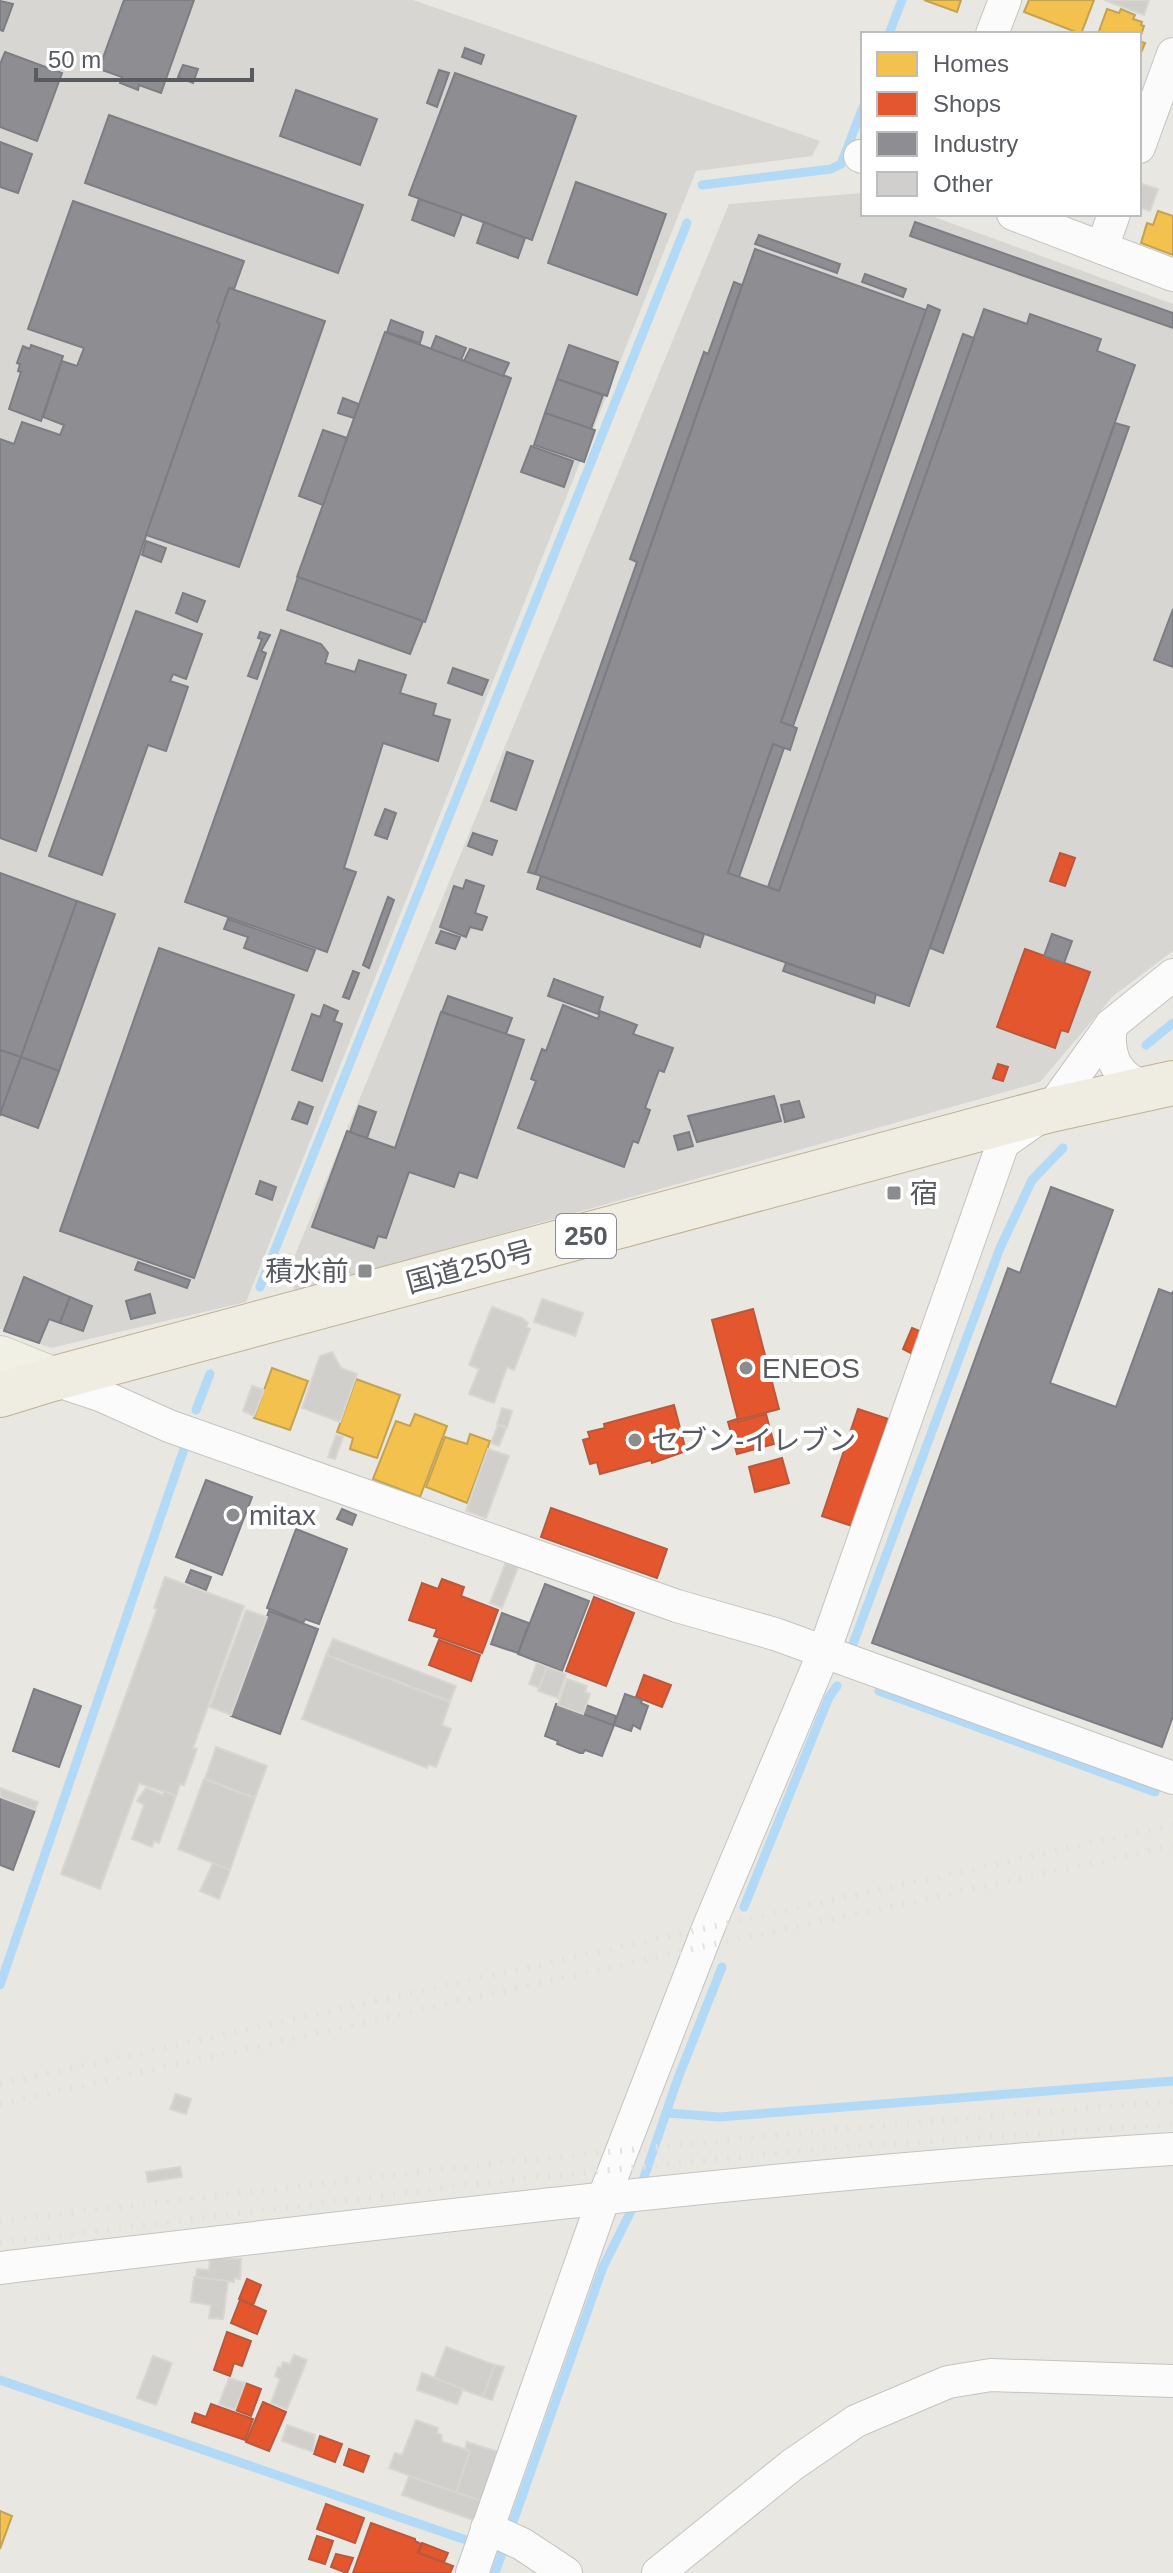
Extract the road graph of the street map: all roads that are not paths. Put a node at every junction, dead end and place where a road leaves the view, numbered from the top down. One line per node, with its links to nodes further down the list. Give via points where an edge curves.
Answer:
1 (1005, 0): 2 (street)
2 (993, 32)
3 (1173, 54): 4 (street)
4 (1141, 142)
5 (1018, 216): 7 (street)
6 (1113, 216): 7 (street)
7 (1102, 248): 8 (street)
8 (1173, 275)
9 (1173, 975): 10 (street)
10 (1111, 1025): 11 (street, via 1108,1044 1123,1077 1134,1085); 12 (street)
11 (1162, 1086): 12 (highway, 国道250号 / 250)
12 (1050, 1110): 14 (highway, 国道250号 / 250); 16 (street, via 1003,1143)
13 (0, 1358): 14 (main road)
14 (52, 1379): 15 (highway, 国道250号 / 250); 16 (street, via 169,1426 677,1606)
15 (0, 1395)
16 (824, 1652): 17 (street); 19 (street, via 709,1926)
17 (1173, 1778)
18 (1173, 2149): 19 (street)
19 (625, 2195): 20 (street); 22 (street)
20 (0, 2268)
21 (1173, 2381): 25 (street, via 991,2375 948,2382 856,2421 792,2465)
22 (500, 2533): 23 (street); 24 (street)
23 (472, 2573)
24 (566, 2573)
25 (658, 2573)

